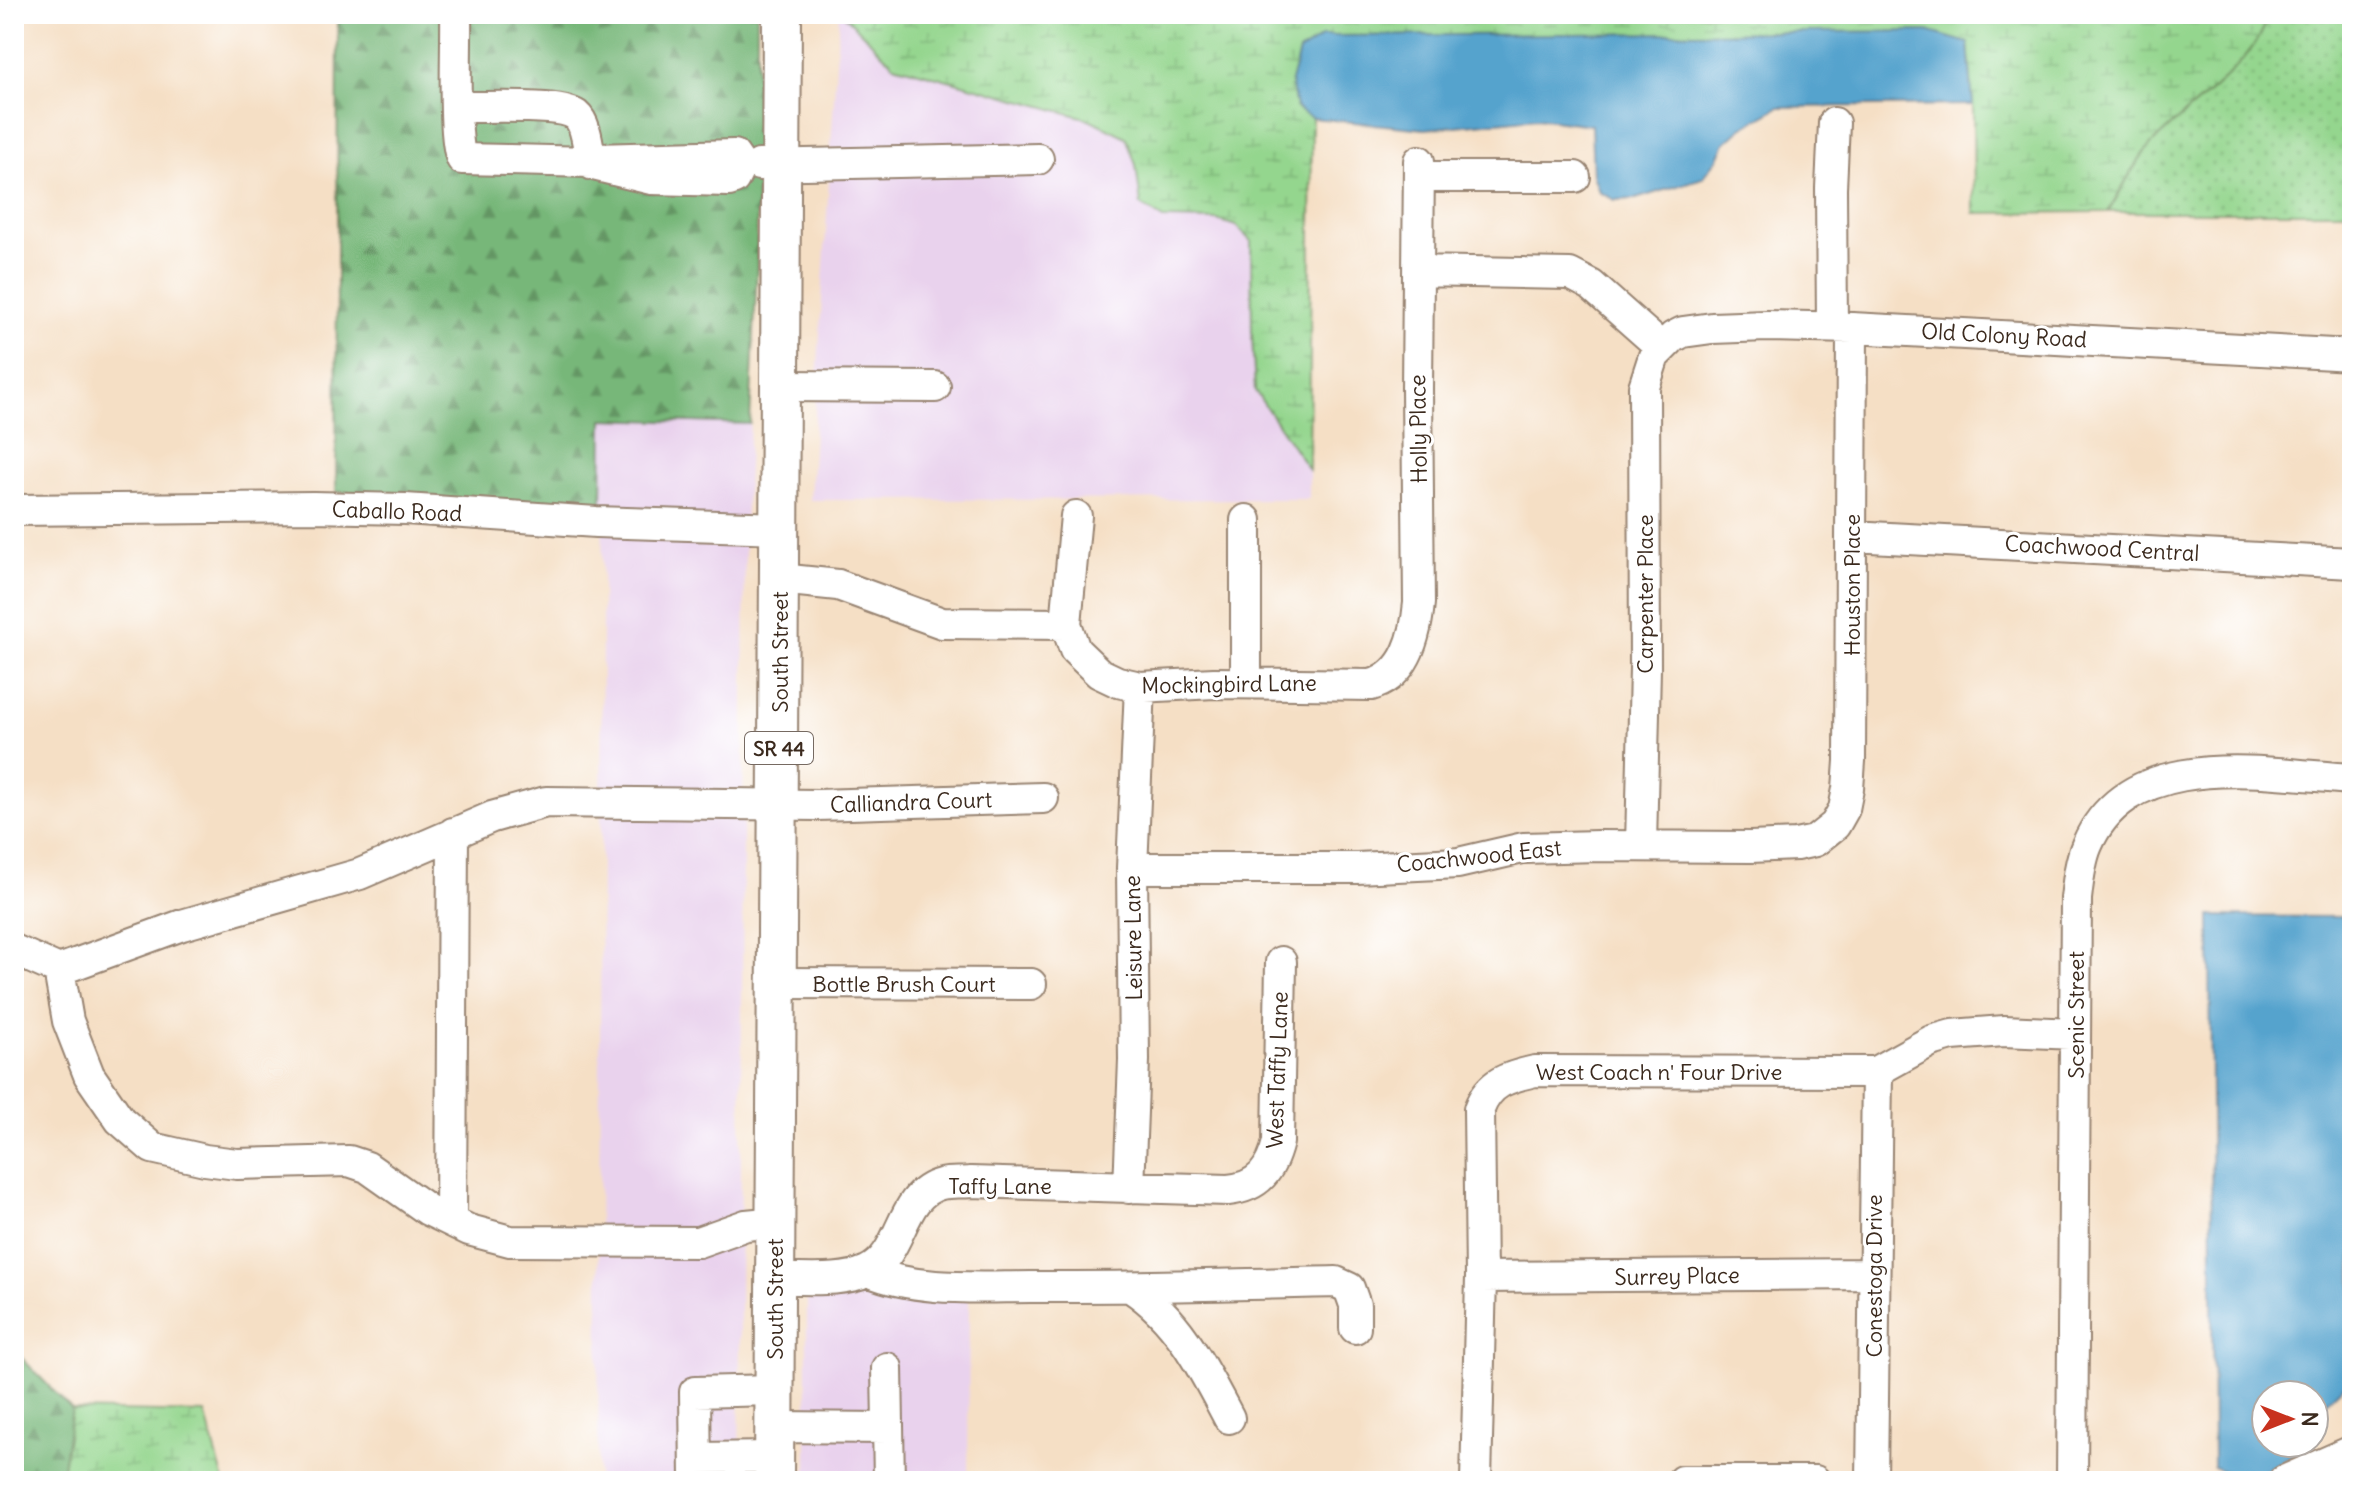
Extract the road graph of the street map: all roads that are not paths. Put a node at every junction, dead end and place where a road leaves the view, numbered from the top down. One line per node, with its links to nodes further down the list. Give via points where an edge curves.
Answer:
1 (456, 14): 3 (street)
2 (782, 14): 7 (main road, South Street / SR 44)
3 (457, 107): 6 (street, via 574,114 582,123); 6 (street, via 462,159)
4 (1834, 123): 10 (street, Houston Place, via 1831,188)
5 (1038, 159): 7 (street)
6 (591, 162): 7 (street, via 734,155 741,165)
7 (781, 165): 13 (main road, South Street / SR 44)
8 (1575, 177): 9 (street, Holly Place, via 1419,169)
9 (1419, 271): 11 (street, via 1570,274 1591,285); 24 (street, Holly Place, via 1417,627 1399,666)
10 (1842, 327): 11 (street, Old Colony Road, via 1712,328 1683,332); 12 (street, Old Colony Road); 19 (street, Houston Place)
11 (1661, 347): 31 (street, Carpenter Place, via 1644,387)
12 (2352, 355)
13 (780, 386): 14 (street); 18 (main road, South Street / SR 44)
14 (935, 387)
15 (14, 510): 18 (street, Caballo Road, via 405,509)
16 (1076, 516): 22 (street)
17 (1246, 520): 23 (street)
18 (780, 528): 21 (main road, South Street / SR 44)
19 (1852, 536): 20 (street, Coachwood Central); 30 (street, Houston Place, via 1848,789 1844,809)
20 (2352, 563)
21 (780, 579): 22 (street, via 838,585 942,623); 28 (main road, South Street / SR 44)
22 (1066, 624): 25 (street, Mockingbird Lane, via 1085,663 1118,682)
23 (1246, 683): 24 (street, Mockingbird Lane); 25 (street, Mockingbird Lane)
24 (1379, 683)
25 (1140, 687): 32 (street, Leisure Lane)
26 (2352, 779): 38 (street, Scenic Street, via 2181,774 2150,782 2109,812 2086,847 2080,871)
27 (1043, 798): 28 (street, Calliandra Court)
28 (779, 805): 29 (street, Calliandra Court, via 546,802); 36 (main road, South Street / SR 44)
29 (453, 833): 35 (street, Calliandra Court, via 360,874 182,925); 42 (street)
30 (1825, 836): 31 (street, Coachwood East, via 1796,845)
31 (1641, 846): 32 (street, Coachwood East, via 1523,848 1458,863 1357,868)
32 (1132, 868): 41 (street, Leisure Lane)
33 (14, 950): 35 (street)
34 (1281, 962): 40 (street, West Taffy Lane, via 1278,1142)
35 (59, 970): 42 (street, via 68,1021 89,1075 120,1120 152,1148 237,1164 349,1161)
36 (778, 983): 37 (street, Bottle Brush Court); 43 (main road, South Street / SR 44)
37 (1031, 984)
38 (2075, 1034): 39 (street, West Coach n' Four Drive, via 1952,1035); 61 (street, Scenic Street)
39 (1877, 1071): 45 (street, Conestoga Drive); 46 (street, West Coach n' Four Drive, via 1535,1071 1508,1077 1492,1087 1479,1109)
40 (1265, 1175): 41 (street, Taffy Lane, via 1228,1190)
41 (1129, 1188): 44 (street, Taffy Lane, via 942,1184 916,1200 879,1264)
42 (451, 1221): 43 (street, via 510,1241 541,1242 698,1242 746,1225)
43 (776, 1222): 47 (main road, South Street / SR 44)
44 (868, 1271): 47 (street, via 848,1277); 48 (street, via 891,1281 962,1287)
45 (1874, 1274): 46 (street, Surrey Place); 60 (street, Conestoga Drive)
46 (1481, 1277): 57 (street, West Coach n' Four Drive)
47 (776, 1279): 53 (main road, South Street / SR 44)
48 (1132, 1288): 49 (street, via 1336,1282 1349,1288); 51 (street, via 1169,1319)
49 (1355, 1328)
50 (887, 1368): 52 (street)
51 (1229, 1418)
52 (888, 1428): 53 (street); 56 (street)
53 (775, 1439): 55 (street); 55 (street, via 695,1392)
54 (2352, 1451): 62 (street)
55 (696, 1469)
56 (889, 1481)
57 (1476, 1481)
58 (1682, 1481): 59 (street)
59 (1815, 1481)
60 (1872, 1481)
61 (2072, 1481)
62 (2284, 1481)

